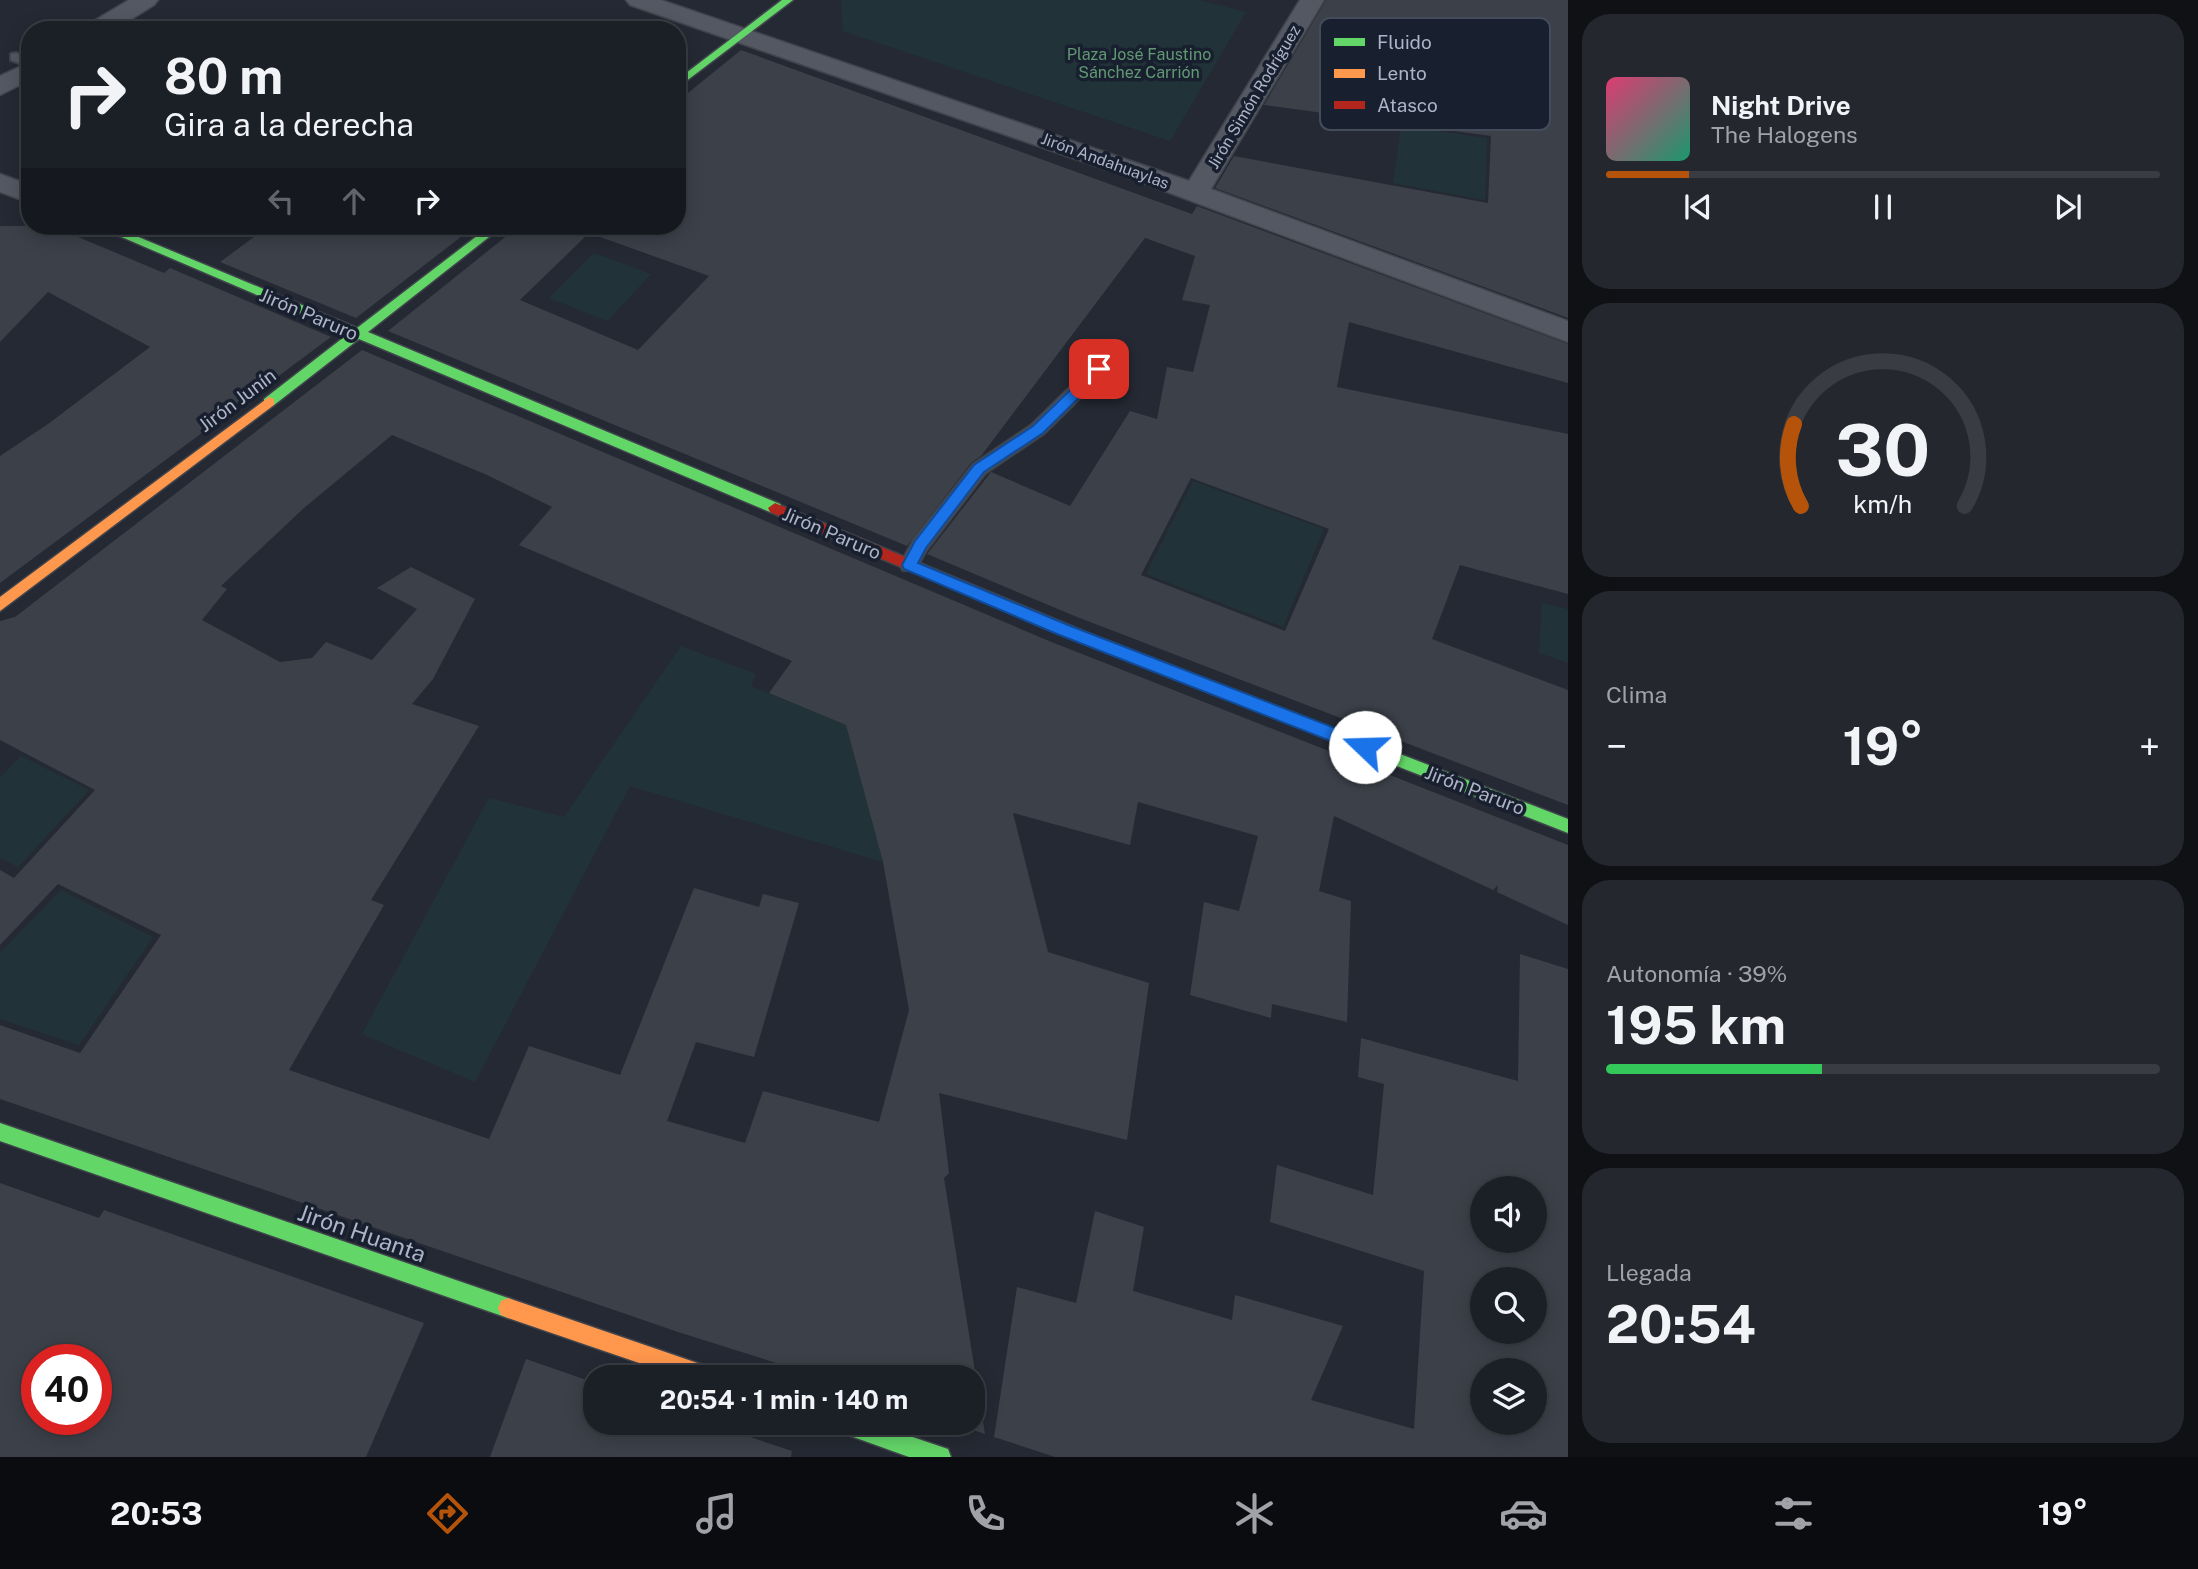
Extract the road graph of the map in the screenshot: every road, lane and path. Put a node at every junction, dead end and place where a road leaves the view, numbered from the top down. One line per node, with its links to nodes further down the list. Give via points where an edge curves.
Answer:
1 (146, 0): 5 (street)
2 (638, 0): 6 (street, Jirón Andahuaylas)
3 (788, 0): 6 (street)
4 (1312, 0): 12 (street, Jirón Simón Rodríguez)
5 (111, 21)
6 (740, 35): 8 (street); 12 (street, Jirón Andahuaylas)
7 (21, 65): 9 (street)
8 (686, 78)
9 (0, 87)
10 (0, 182): 11 (street)
11 (21, 191)
12 (1195, 194): 15 (street, Jirón Andahuaylas)
13 (123, 235): 16 (street, Jirón Paruro)
14 (486, 235): 16 (street, Jirón Junín)
15 (1568, 332)
16 (358, 335): 18 (street, Jirón Paruro); 19 (street, Jirón Junín)
17 (1099, 369): 18 (lane, via 1038,429 979,468)
18 (909, 565): 20 (street, Jirón Paruro)
19 (0, 605)
20 (1568, 826)
21 (0, 1132): 22 (street, Jirón Huanta)
22 (674, 1365)
23 (875, 1435): 24 (street)
24 (934, 1456)

